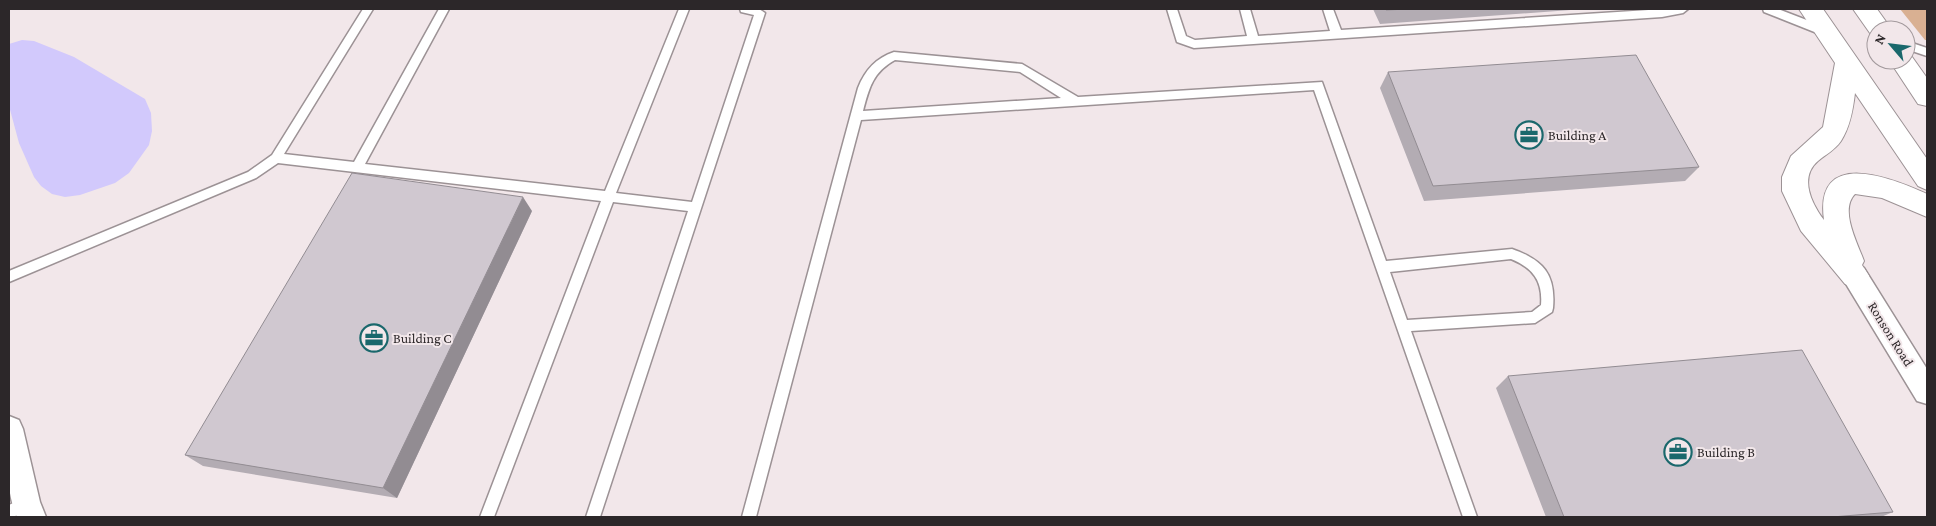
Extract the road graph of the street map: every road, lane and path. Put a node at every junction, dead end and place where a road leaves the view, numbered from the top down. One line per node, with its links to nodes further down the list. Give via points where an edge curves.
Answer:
1 (368, 9): 21 (lane)
2 (444, 9): 22 (lane)
3 (684, 9): 24 (lane)
4 (745, 9): 26 (lane, via 760,14)
5 (1172, 9): 15 (lane, via 1181,39 1194,44)
6 (1245, 9): 15 (lane)
7 (1328, 9): 14 (lane)
8 (1676, 9): 14 (lane)
9 (1768, 9): 13 (lane)
10 (1811, 9): 13 (highway)
11 (1865, 9): 12 (highway)
12 (1873, 20)
13 (1826, 32): 16 (highway)
14 (1337, 35): 15 (lane)
15 (1254, 40)
16 (1847, 63): 23 (highway); 28 (highway, via 1835,128 1829,138 1801,162 1794,174 1793,186 1806,216)
17 (1908, 70): 18 (highway)
18 (1927, 97)
19 (1077, 102): 20 (lane); 20 (lane, via 1022,68 894,56 878,63 866,77); 27 (lane, via 1318,85)
20 (856, 116): 36 (lane)
21 (276, 158): 22 (lane); 29 (lane, via 252,176)
22 (357, 168): 24 (lane)
23 (1927, 179)
24 (609, 196): 26 (lane); 34 (lane)
25 (1927, 206): 28 (highway, via 1875,185 1859,183 1845,186 1837,195 1836,209)
26 (696, 207): 35 (lane)
27 (1382, 267): 30 (lane); 30 (lane, via 1512,254 1529,260 1548,285 1547,308 1535,316)
28 (1855, 276): 31 (street, Ronson Road)
29 (9, 277)
30 (1402, 326): 37 (lane)
31 (1927, 392)
32 (9, 429): 33 (street)
33 (22, 511)
34 (487, 517)
35 (593, 517)
36 (748, 517)
37 (1470, 517)

